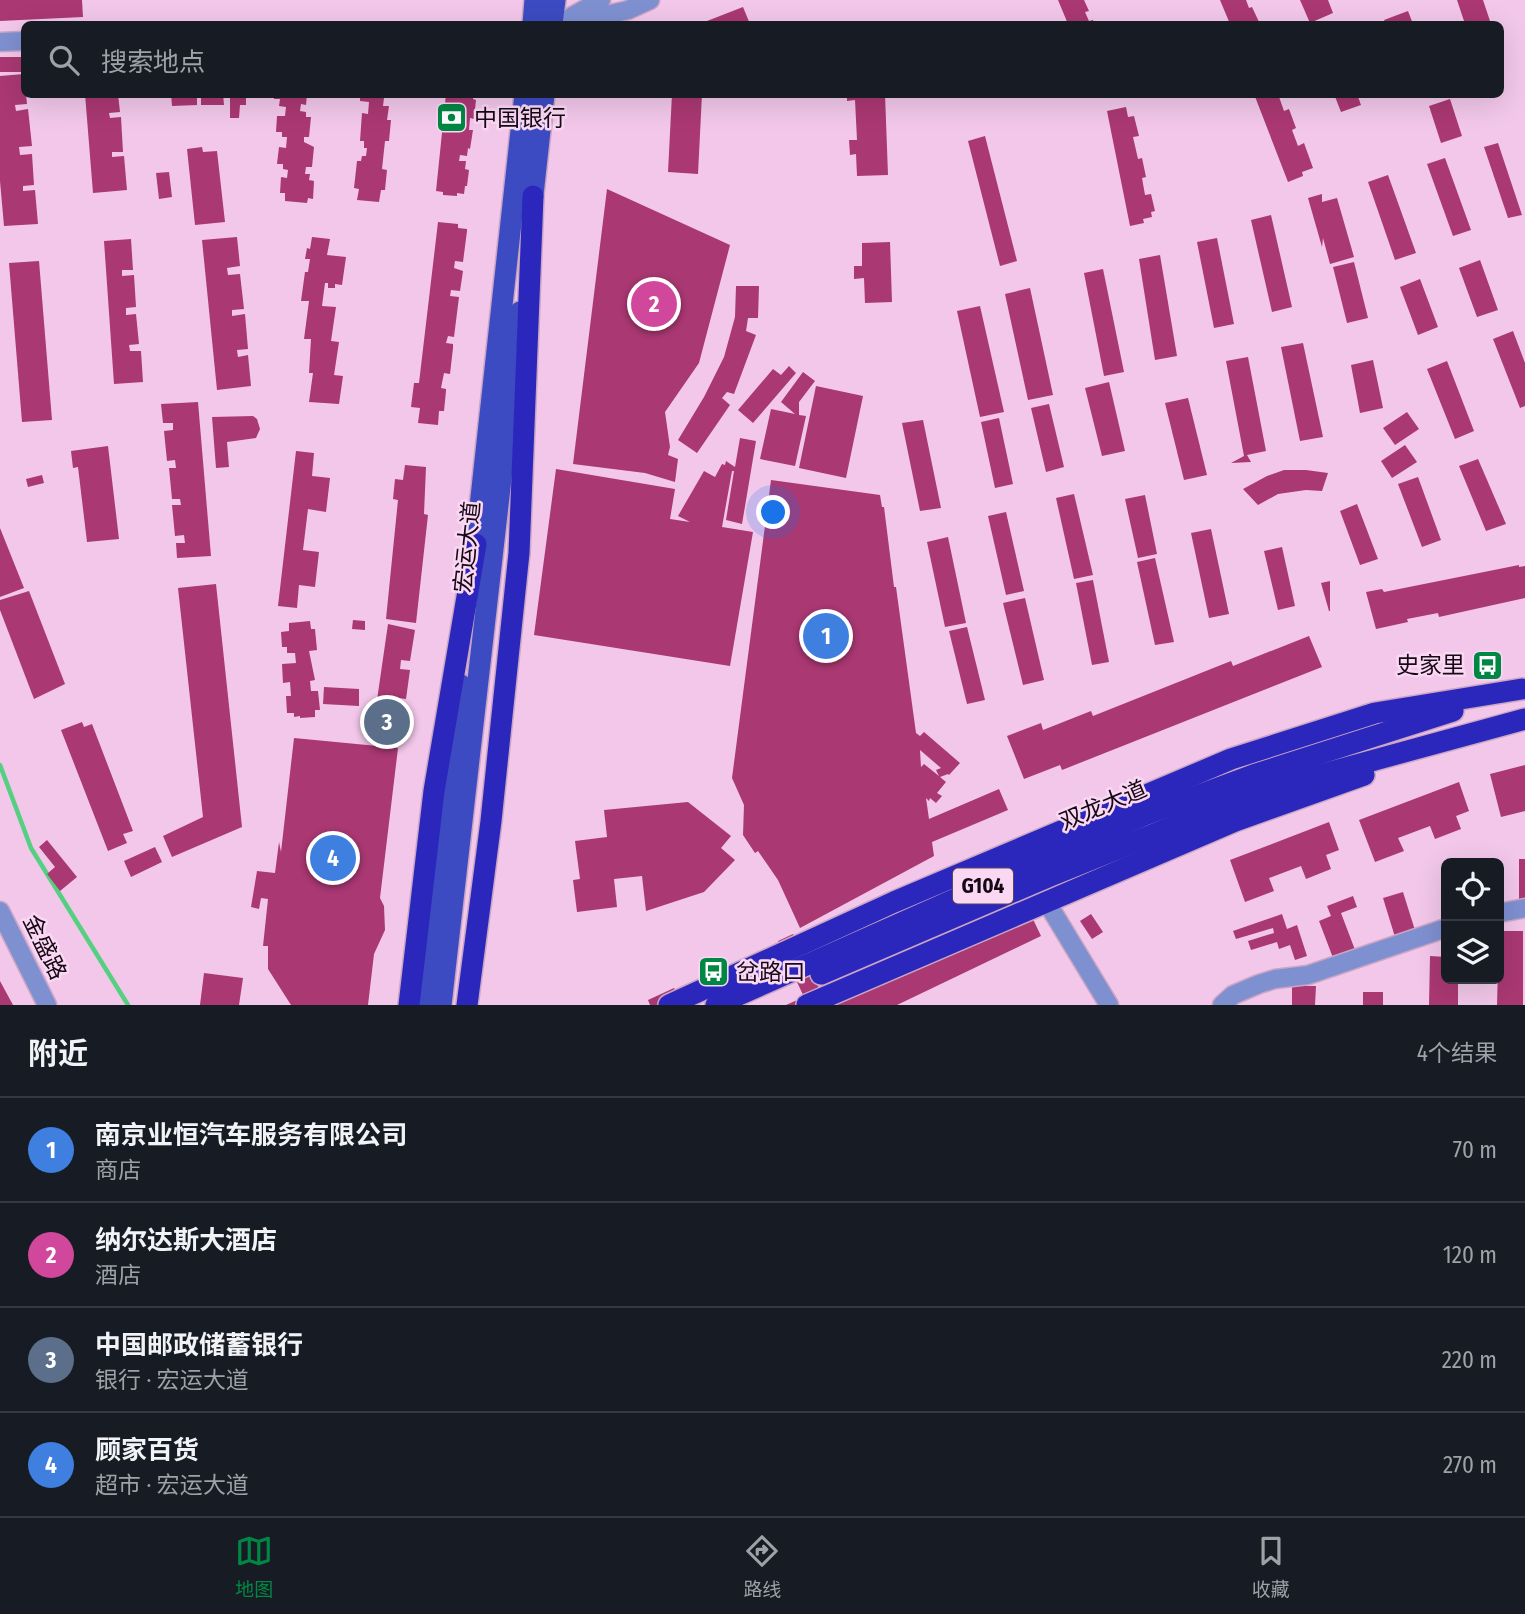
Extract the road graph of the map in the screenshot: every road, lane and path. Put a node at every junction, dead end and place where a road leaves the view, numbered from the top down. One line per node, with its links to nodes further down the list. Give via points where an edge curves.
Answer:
1 (535, 0): 5 (main road)
2 (555, 0): 6 (main road)
3 (601, 0): 7 (street)
4 (650, 0): 8 (street)
5 (533, 21)
6 (552, 21)
7 (564, 21)
8 (581, 21)
9 (21, 41): 10 (street)
10 (0, 42)
11 (524, 98): 14 (main road, 宏运大道)
12 (544, 98): 13 (main road, 宏运大道)
13 (533, 196): 26 (main road, 宏运大道); 27 (highway, via 519,553)
14 (476, 544): 24 (highway, via 434,791); 25 (main road, 宏运大道)
15 (1524, 689): 17 (highway, 双龙大道 / G104); 28 (highway, 双龙大道 / G104, via 1375,713 1231,759 894,902)
16 (1525, 719): 17 (highway, 双龙大道 / G104); 18 (highway, G104, via 1234,821)
17 (1257, 783): 29 (highway, 双龙大道 / G104, via 1145,815); 30 (highway, 双龙大道 / G104)
18 (1046, 901): 31 (highway, G104); 32 (street)
19 (1525, 908): 21 (street)
20 (0, 911): 23 (street, 金盛路)
21 (1504, 912)
22 (1441, 930): 33 (street, via 1308,975 1259,984)
23 (47, 1005)
24 (409, 1005)
25 (427, 1005)
26 (441, 1005)
27 (467, 1005)
28 (669, 1005)
29 (716, 1005)
30 (747, 1005)
31 (807, 1005)
32 (1109, 1005)
33 (1222, 1005)

